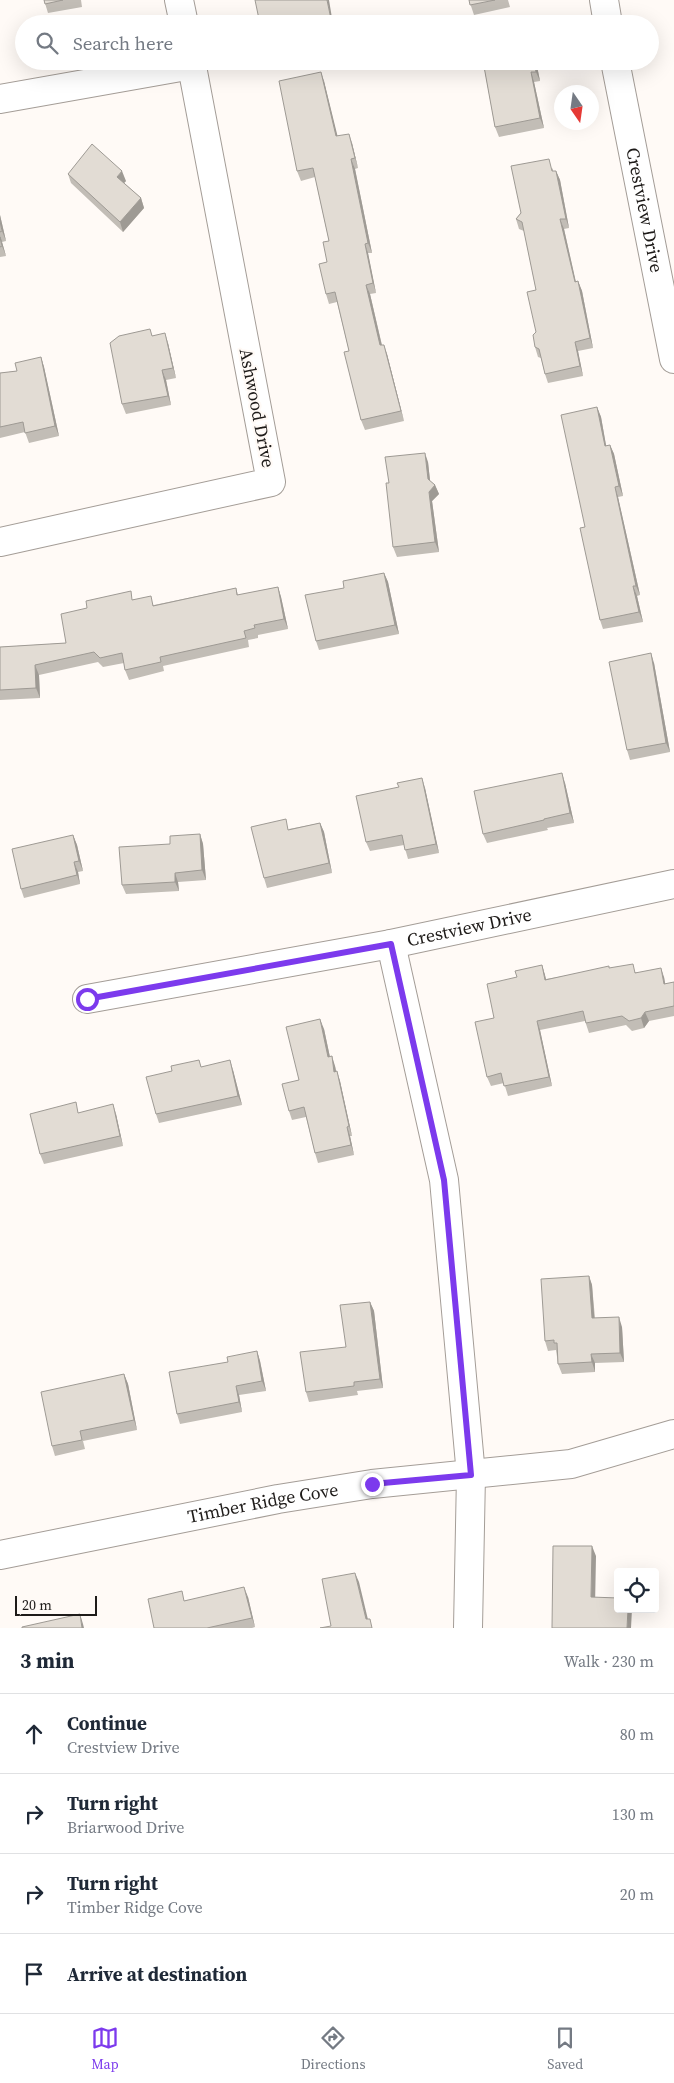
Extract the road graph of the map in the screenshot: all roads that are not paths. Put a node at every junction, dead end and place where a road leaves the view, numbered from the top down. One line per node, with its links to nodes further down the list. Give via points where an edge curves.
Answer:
1 (179, 0): 3 (street)
2 (604, 0): 4 (street)
3 (182, 15)
4 (606, 15)
5 (154, 70): 8 (street)
6 (193, 70): 10 (street, Ashwood Drive, via 270,482)
7 (617, 70): 9 (street, Crestview Drive)
8 (0, 98)
9 (674, 359)
10 (0, 542)
11 (674, 884): 12 (street, Crestview Drive)
12 (391, 944): 13 (street, Crestview Drive); 15 (street, via 444,1180)
13 (87, 999)
14 (674, 1434): 15 (street, Timber Ridge Cove, via 571,1464)
15 (471, 1475): 16 (street, Timber Ridge Cove, via 372,1484 287,1497); 17 (street)
16 (0, 1555)
17 (468, 1628)

